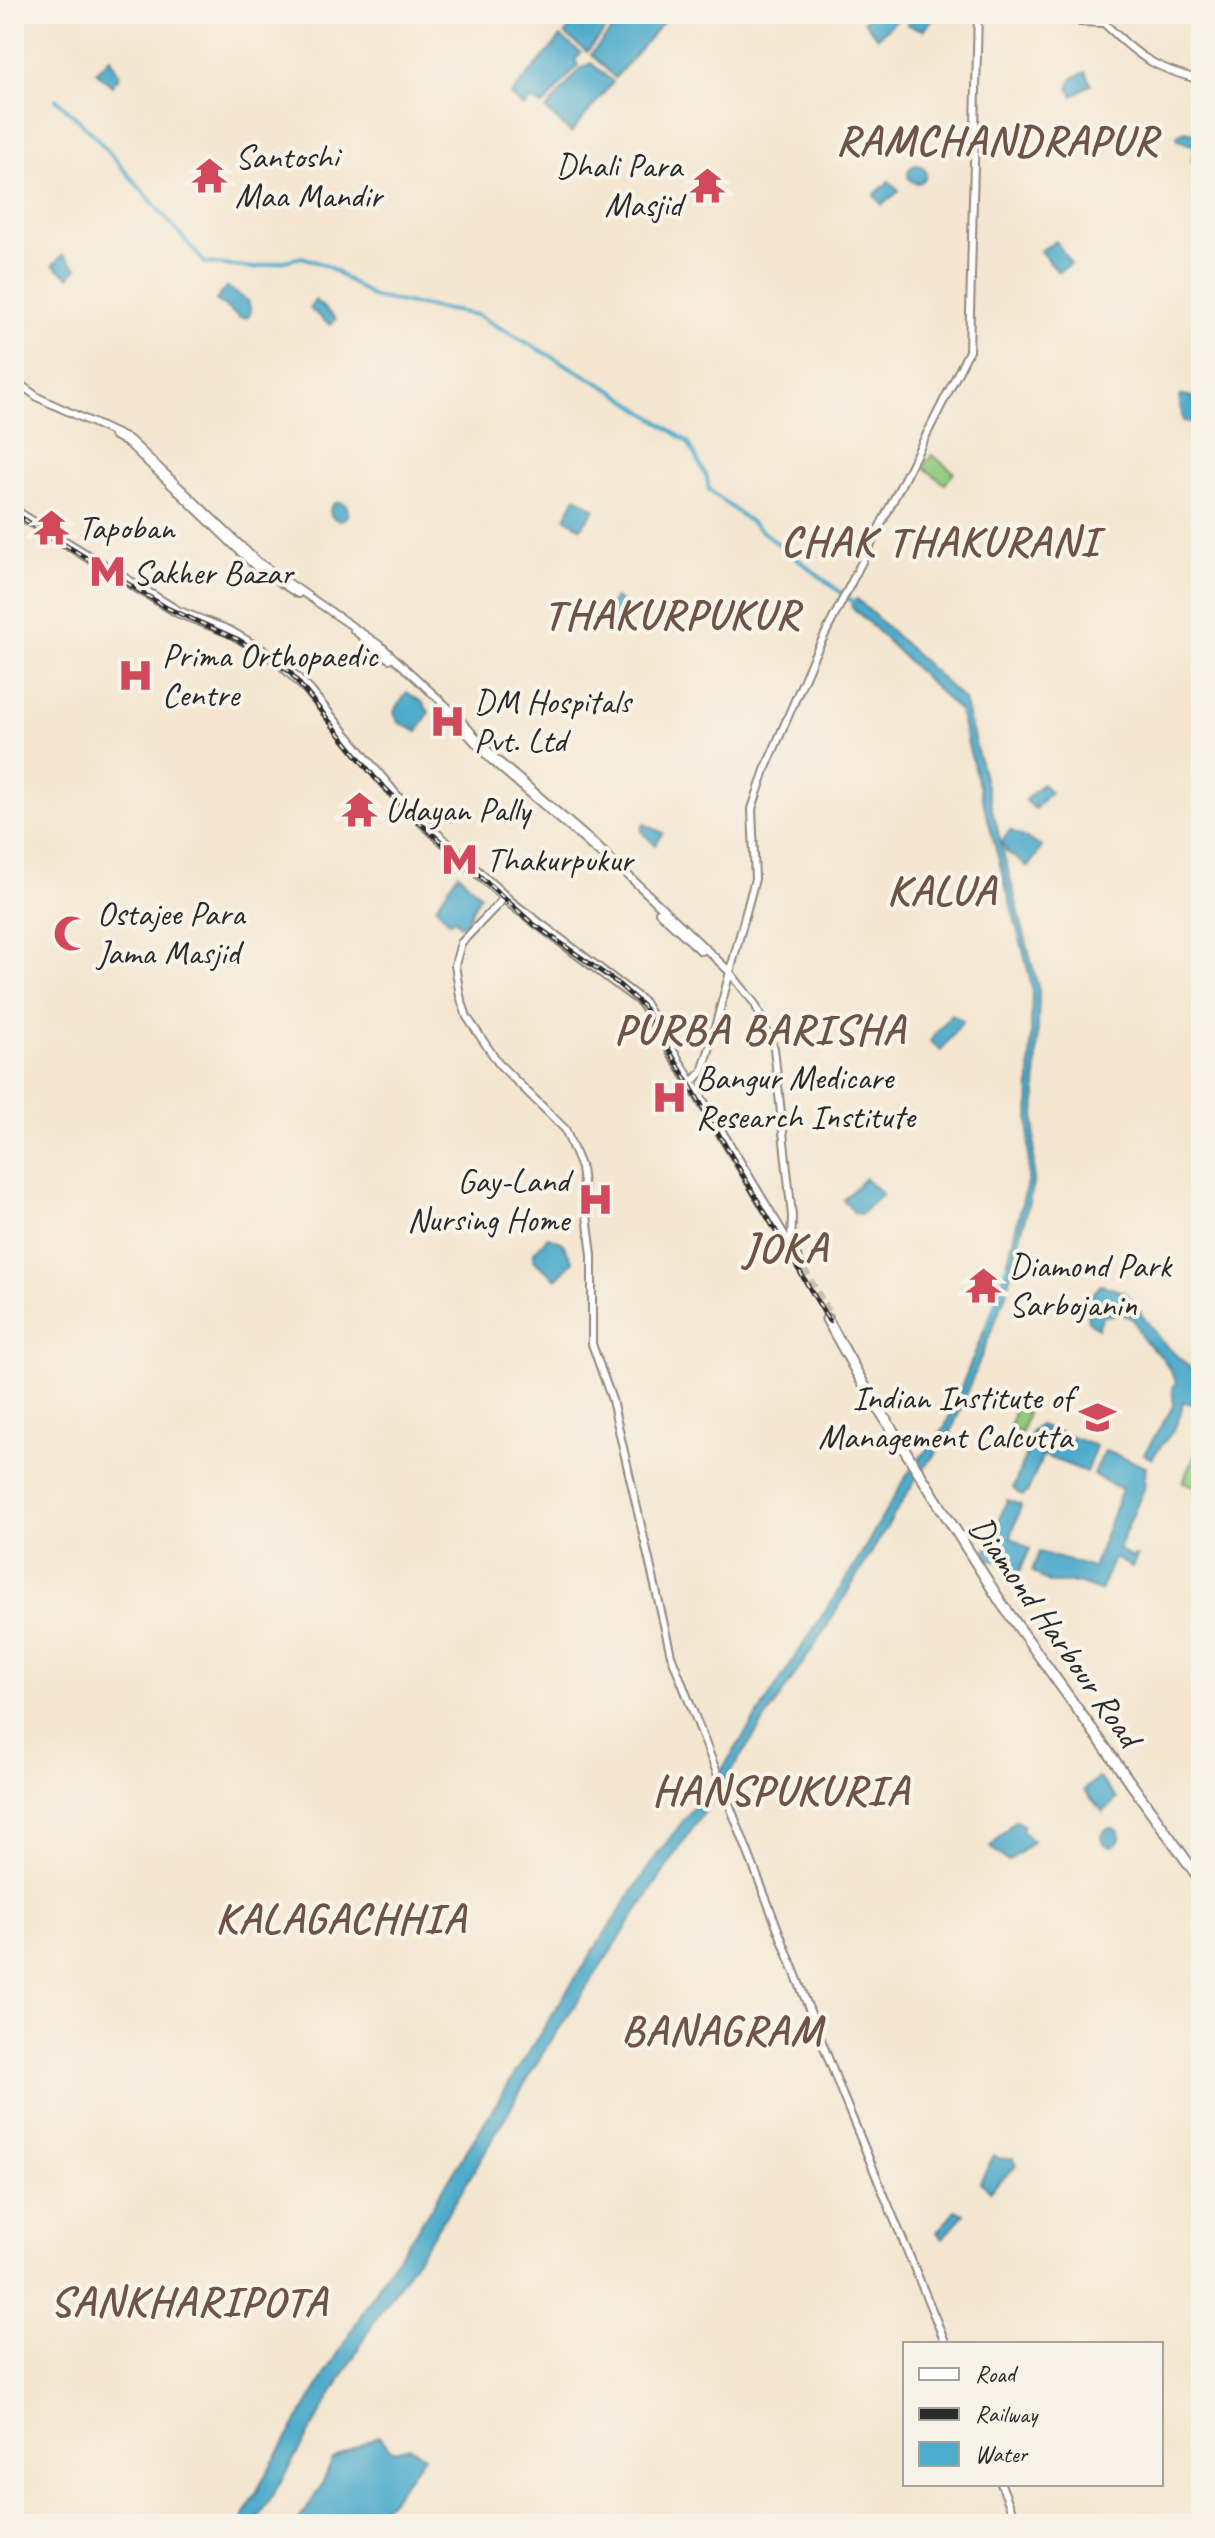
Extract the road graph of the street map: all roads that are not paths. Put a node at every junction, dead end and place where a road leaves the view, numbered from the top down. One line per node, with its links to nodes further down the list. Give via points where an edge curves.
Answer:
1 (978, 14): 7 (main road, via 969,351 795,696 752,809 755,879)
2 (1069, 14): 3 (main road, via 1080,22 1104,23 1141,58)
3 (1201, 80)
4 (14, 381): 7 (main road, via 41,402 117,437 256,567 338,618 402,668 490,759)
5 (14, 514): 6 (highway, via 179,617 282,668 362,762)
6 (503, 899): 8 (highway, via 569,954 624,990 650,1018); 13 (main road, via 461,943 455,965 467,1017 499,1064 559,1122 581,1168 592,1255 592,1344 612,1400 671,1655)
7 (728, 973): 8 (main road, via 702,1072); 9 (main road, via 749,1000 771,1050 789,1225); 10 (main road, via 755,1004 774,1048)
8 (691, 1084): 9 (highway)
9 (781, 1236): 10 (highway)
10 (793, 1254)
11 (828, 1318): 12 (highway, Diamond Harbour Road, via 952,1530)
12 (1201, 1881)
13 (945, 2342)
14 (1002, 2486): 15 (main road)
15 (1017, 2524)

